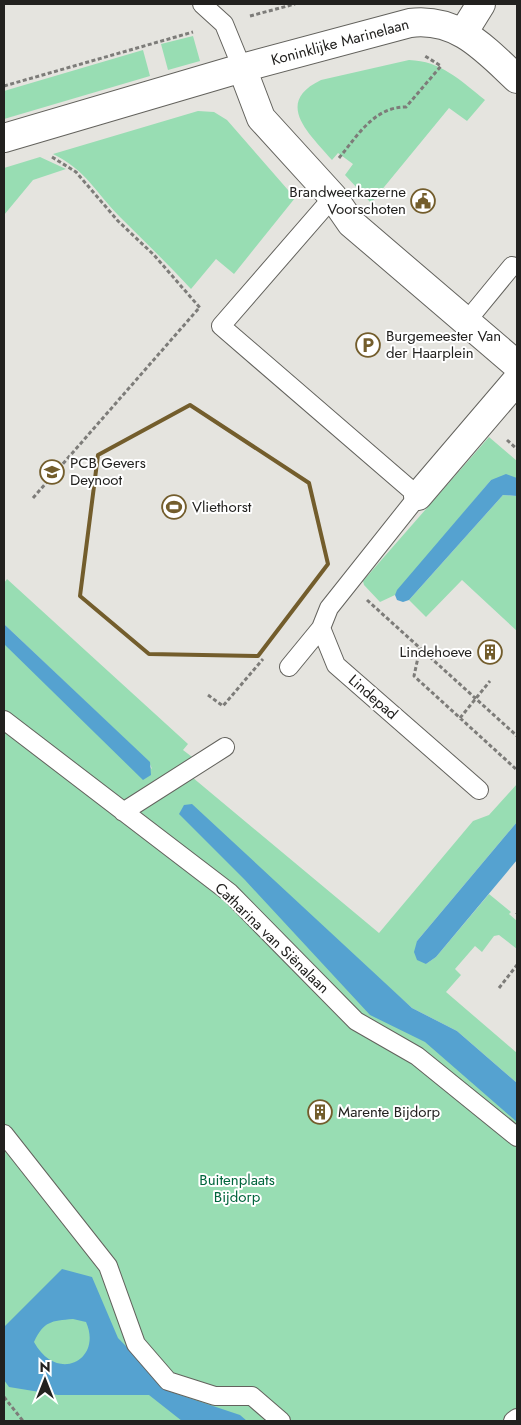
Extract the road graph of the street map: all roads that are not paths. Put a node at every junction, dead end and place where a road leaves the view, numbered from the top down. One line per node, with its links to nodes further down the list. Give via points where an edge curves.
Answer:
1 (202, 4): 4 (lane, via 224,24)
2 (480, 4): 3 (street)
3 (463, 33): 4 (street, Koninklijke Marinelaan, via 427,21 410,23); 5 (street, Koninklijke Marinelaan)
4 (242, 68): 6 (street, Koninklijke Marinelaan); 7 (street, via 262,118)
5 (517, 79)
6 (4, 138)
7 (326, 190): 9 (street, via 351,222); 12 (lane, via 221,326)
8 (512, 266): 9 (lane)
9 (466, 322): 10 (street)
10 (517, 365)
11 (517, 380): 12 (street)
12 (418, 496): 13 (lane, via 328,608)
13 (322, 628): 14 (lane); 17 (lane, Lindepad, via 336,665)
14 (289, 667)
15 (4, 720): 18 (lane, Catharina van Siënalaan)
16 (225, 747): 18 (lane)
17 (479, 790)
18 (123, 812): 20 (lane, Catharina van Siënalaan, via 230,893 356,1021 417,1056)
19 (4, 1134): 22 (lane, via 108,1266 136,1344 168,1381 215,1396 252,1396)
20 (517, 1137)
21 (517, 1418): 23 (lane)
22 (281, 1421)
23 (513, 1421)

